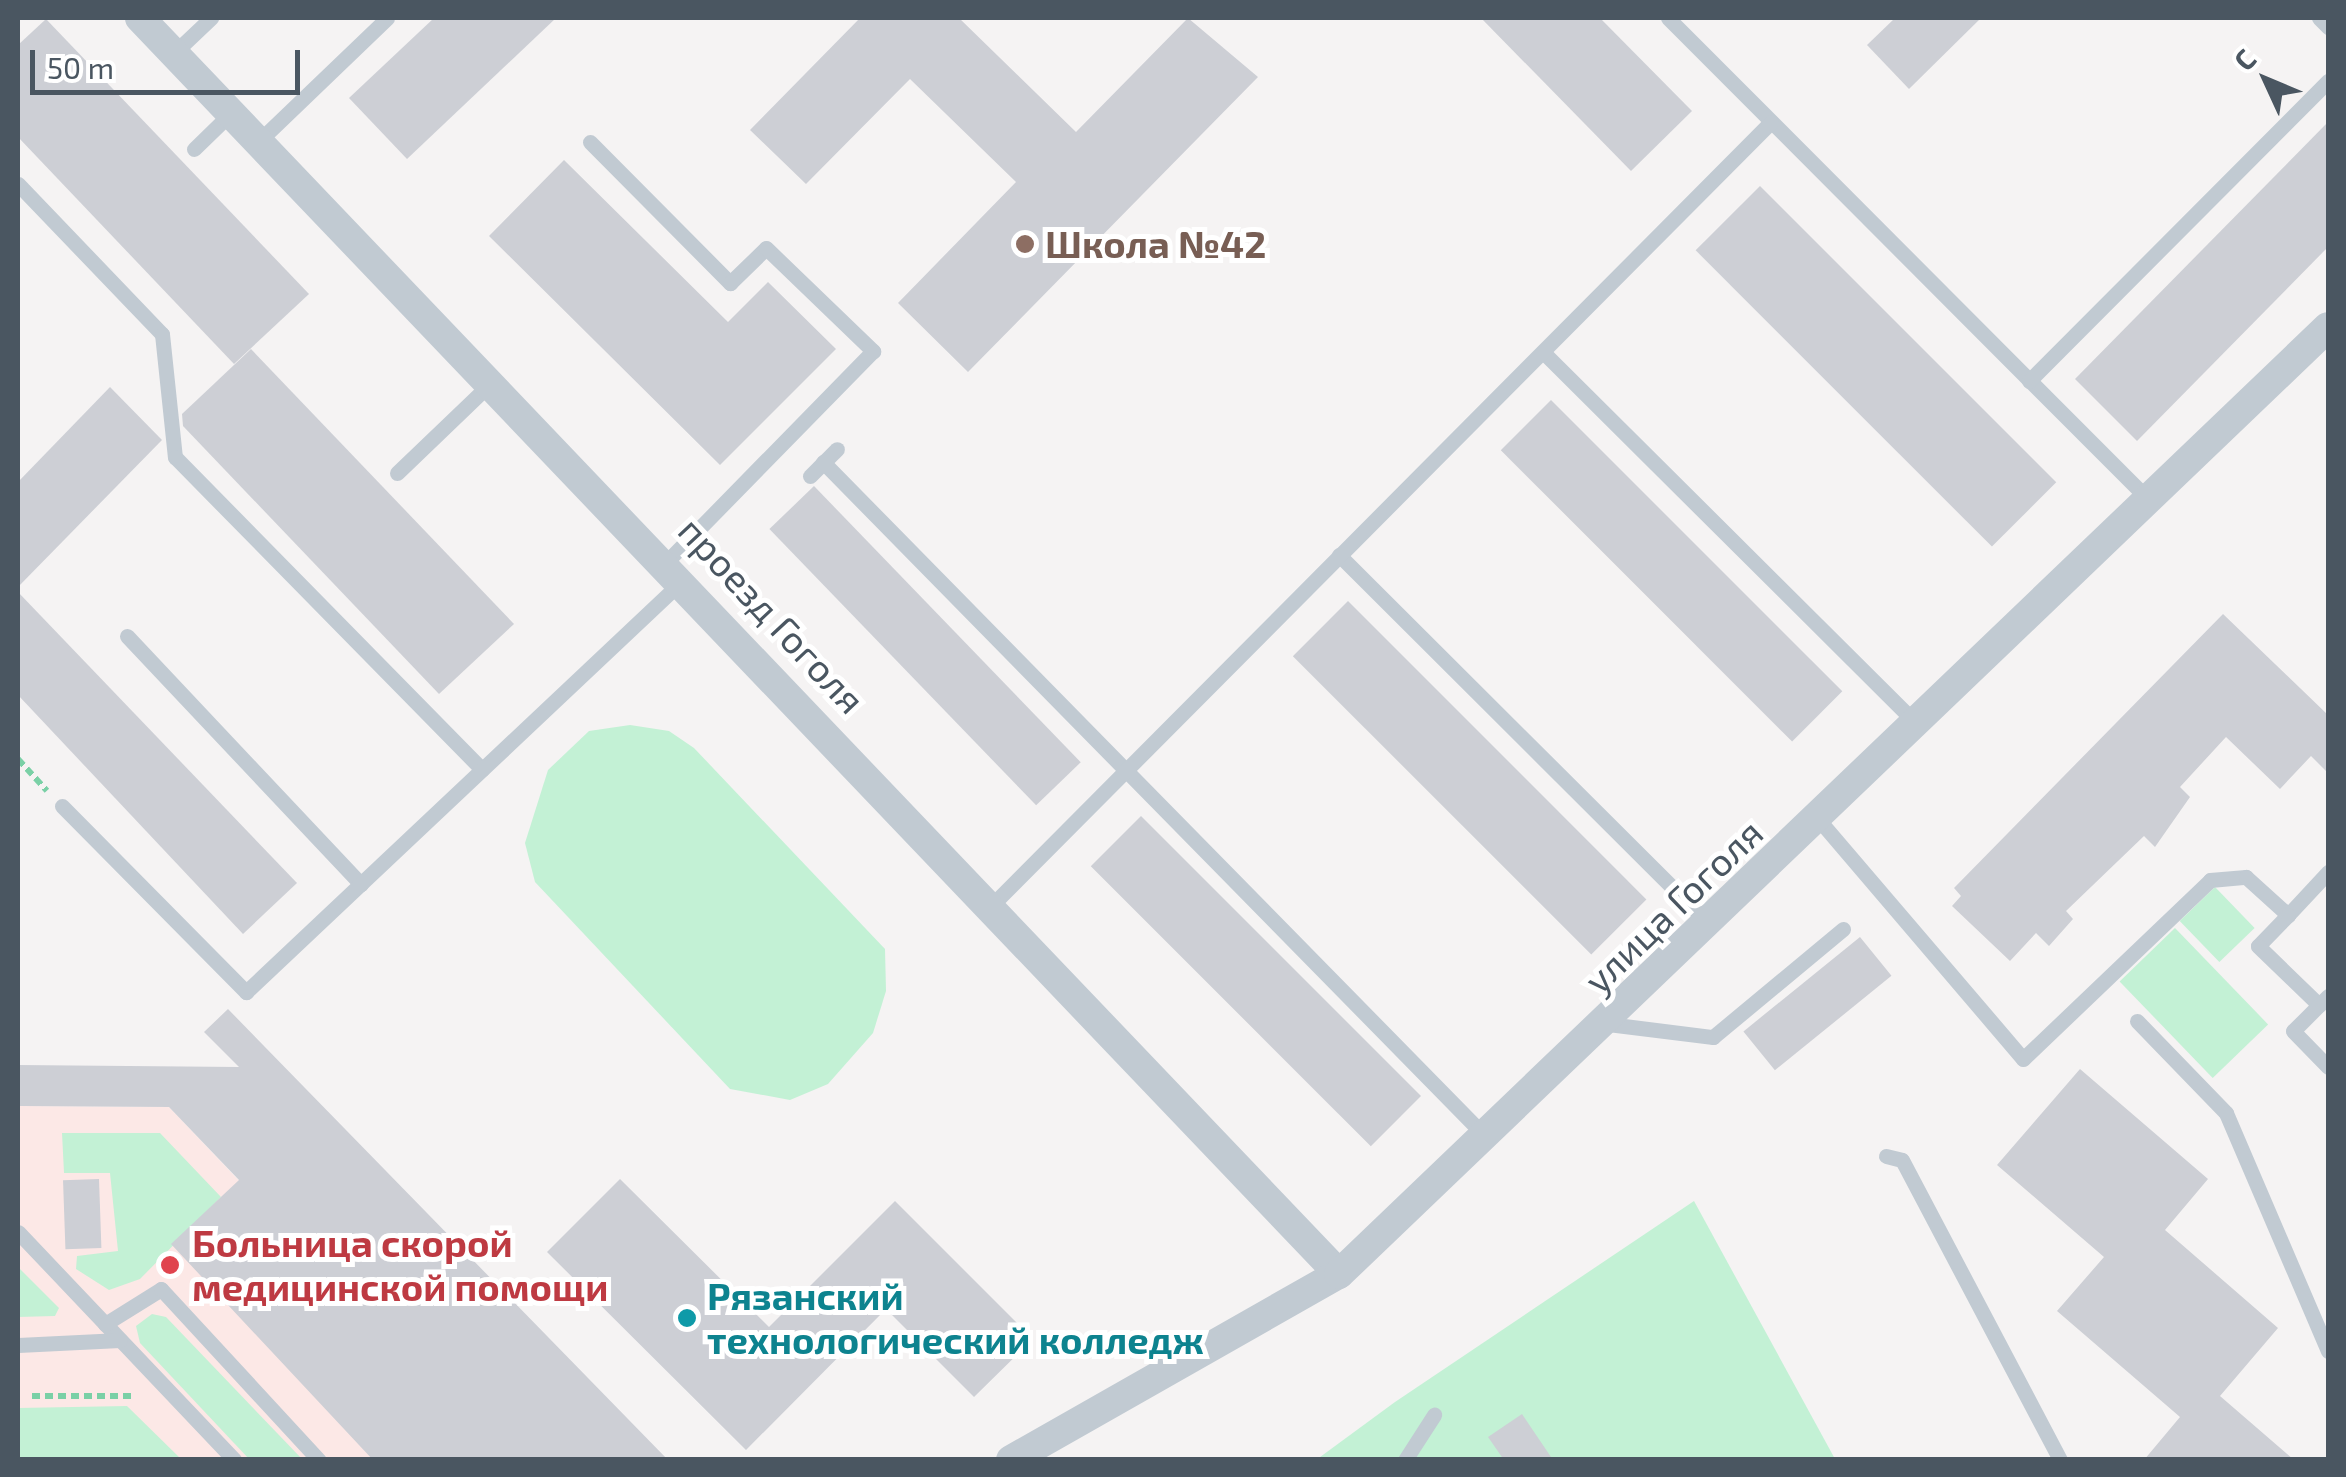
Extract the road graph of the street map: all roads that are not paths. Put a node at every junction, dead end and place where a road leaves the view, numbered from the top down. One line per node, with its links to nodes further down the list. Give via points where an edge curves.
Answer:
1 (140, 18): 7 (street, проезд Гоголя)
2 (211, 18): 7 (lane)
3 (387, 18): 11 (lane)
4 (1668, 18): 10 (lane)
5 (2319, 18): 6 (lane)
6 (2328, 27)
7 (175, 52): 9 (street, проезд Гоголя)
8 (2328, 82): 18 (lane)
9 (233, 111): 11 (street, проезд Гоголя); 13 (lane)
10 (1771, 122): 16 (lane); 18 (lane)
11 (260, 140): 17 (street, проезд Гоголя)
12 (590, 142): 25 (lane, via 730,282 766,248 873,351)
13 (194, 149)
14 (18, 184): 28 (lane, via 162,334 175,457)
15 (2328, 327): 23 (street, улица Гоголя)
16 (1542, 352): 24 (lane); 27 (lane)
17 (493, 381): 21 (lane); 25 (street, проезд Гоголя)
18 (2029, 381): 23 (lane)
19 (837, 449): 20 (lane)
20 (823, 462): 22 (lane); 29 (lane)
21 (397, 473)
22 (810, 476)
23 (2150, 501): 27 (street, улица Гоголя)
24 (1339, 555): 29 (lane); 36 (lane)
25 (675, 570): 28 (lane); 34 (street, проезд Гоголя)
26 (127, 636): 33 (lane)
27 (1918, 725): 31 (street, улица Гоголя)
28 (482, 769): 33 (lane)
29 (1126, 770): 34 (lane); 42 (lane)
30 (62, 806): 33 (lane, via 246,992)
31 (1819, 820): 35 (lane, via 2023,1059 2210,880 2246,877); 36 (street, улица Гоголя)
32 (2328, 872): 35 (lane)
33 (361, 884)
34 (991, 906): 45 (street, проезд Гоголя)
35 (2288, 915): 38 (lane, via 2258,946)
36 (1711, 926): 40 (street, улица Гоголя)
37 (1843, 929): 40 (lane, via 1713,1037)
38 (2324, 1000): 41 (lane, via 2292,1031)
39 (2137, 1021): 49 (lane, via 2226,1112)
40 (1608, 1024): 42 (street, улица Гоголя)
41 (2328, 1067)
42 (1488, 1139): 45 (street, улица Гоголя)
43 (1886, 1156): 56 (lane, via 1902,1160)
44 (18, 1232): 46 (lane)
45 (1339, 1274): 54 (street, улица Гоголя)
46 (105, 1324): 47 (lane); 53 (lane, via 161,1289)
47 (120, 1340): 48 (lane); 51 (lane)
48 (18, 1345)
49 (2328, 1352)
50 (1434, 1414): 55 (lane)
51 (219, 1452): 52 (lane)
52 (234, 1460)
53 (318, 1460)
54 (1010, 1460)
55 (1405, 1460)
56 (2060, 1460)

